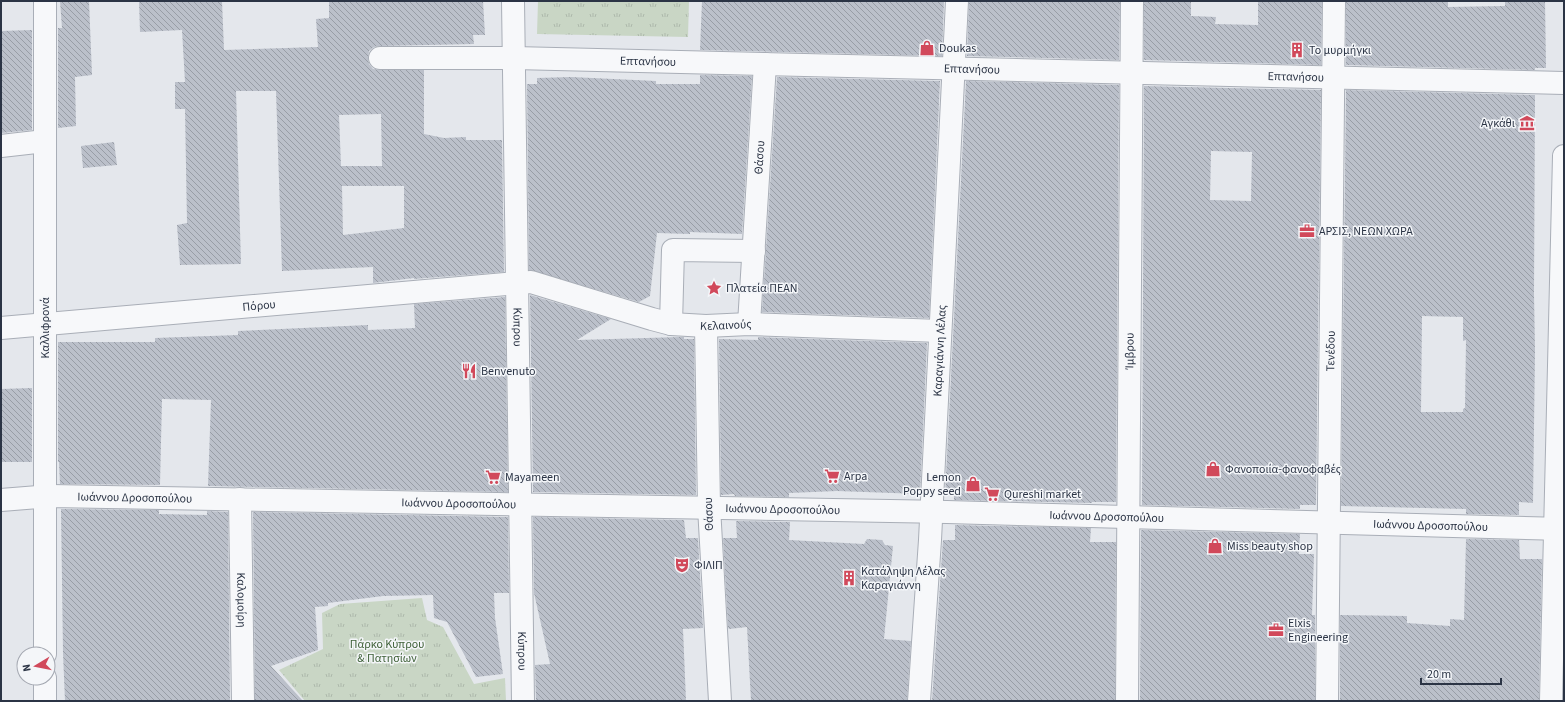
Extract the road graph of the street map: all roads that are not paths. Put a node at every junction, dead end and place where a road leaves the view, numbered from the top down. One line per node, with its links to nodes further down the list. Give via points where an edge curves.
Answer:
1 (45, 1): 13 (street, Καλλιφρονά)
2 (513, 1): 7 (street, Κύπρου)
3 (957, 1): 9 (street, Καραγιάννη Λέλας)
4 (1132, 1): 10 (street, Ίμβρου)
5 (1334, 1): 11 (street, Τενέδου)
6 (380, 58): 7 (street, Επτανήσου)
7 (514, 58): 8 (street, Επτανήσου); 17 (street, Κύπρου)
8 (765, 64): 9 (street, Επτανήσου); 16 (street, Θάσου)
9 (954, 69): 10 (street, Επτανήσου); 23 (street, Καραγιάννη Λέλας)
10 (1132, 73): 11 (street, Επτανήσου); 30 (street, Ίμβρου)
11 (1333, 77): 12 (street, Επτανήσου); 31 (street, Τενέδου)
12 (1564, 83)
13 (45, 141): 14 (street); 18 (street, Καλλιφρονά)
14 (1, 146)
15 (1564, 156): 32 (street)
16 (754, 251): 19 (street, via 673,250); 20 (street, Θάσου)
17 (517, 283): 18 (street, Πόρου); 19 (street, Κελαινούς, via 531,282); 27 (street, Κύπρου)
18 (45, 324): 22 (street, Πόρου); 24 (street, Καλλιφρονά)
19 (671, 324): 21 (street, Κελαινούς)
20 (749, 324): 21 (street, Κελαινούς); 23 (street, Κελαινούς)
21 (706, 326): 28 (street, Θάσου)
22 (1, 328)
23 (940, 331): 29 (street, Καραγιάννη Λέλας)
24 (45, 496): 25 (street, Ιωάννου Δροσοπούλου); 26 (street, Ιωάννου Δροσοπούλου); 33 (street, Καλλιφρονά)
25 (240, 499): 27 (street, Ιωάννου Δροσοπούλου); 36 (street, Καλομοίρη)
26 (1, 500)
27 (520, 504): 28 (street, Ιωάννου Δροσοπούλου); 37 (street, Κύπρου)
28 (708, 507): 29 (street, Ιωάννου Δροσοπούλου); 38 (street, Θάσου)
29 (931, 512): 30 (street, Ιωάννου Δροσοπούλου); 39 (street, Καραγιάννη Λέλας)
30 (1129, 516): 31 (street, Ιωάννου Δροσοπούλου); 40 (street, Ίμβρου)
31 (1329, 522): 32 (street, Ιωάννου Δροσοπούλου); 41 (street, Τενέδου)
32 (1560, 528): 42 (street)
33 (45, 646)
34 (45, 686): 35 (street)
35 (45, 701)
36 (243, 701)
37 (523, 701)
38 (720, 701)
39 (919, 701)
40 (1127, 701)
41 (1328, 701)
42 (1551, 701)

